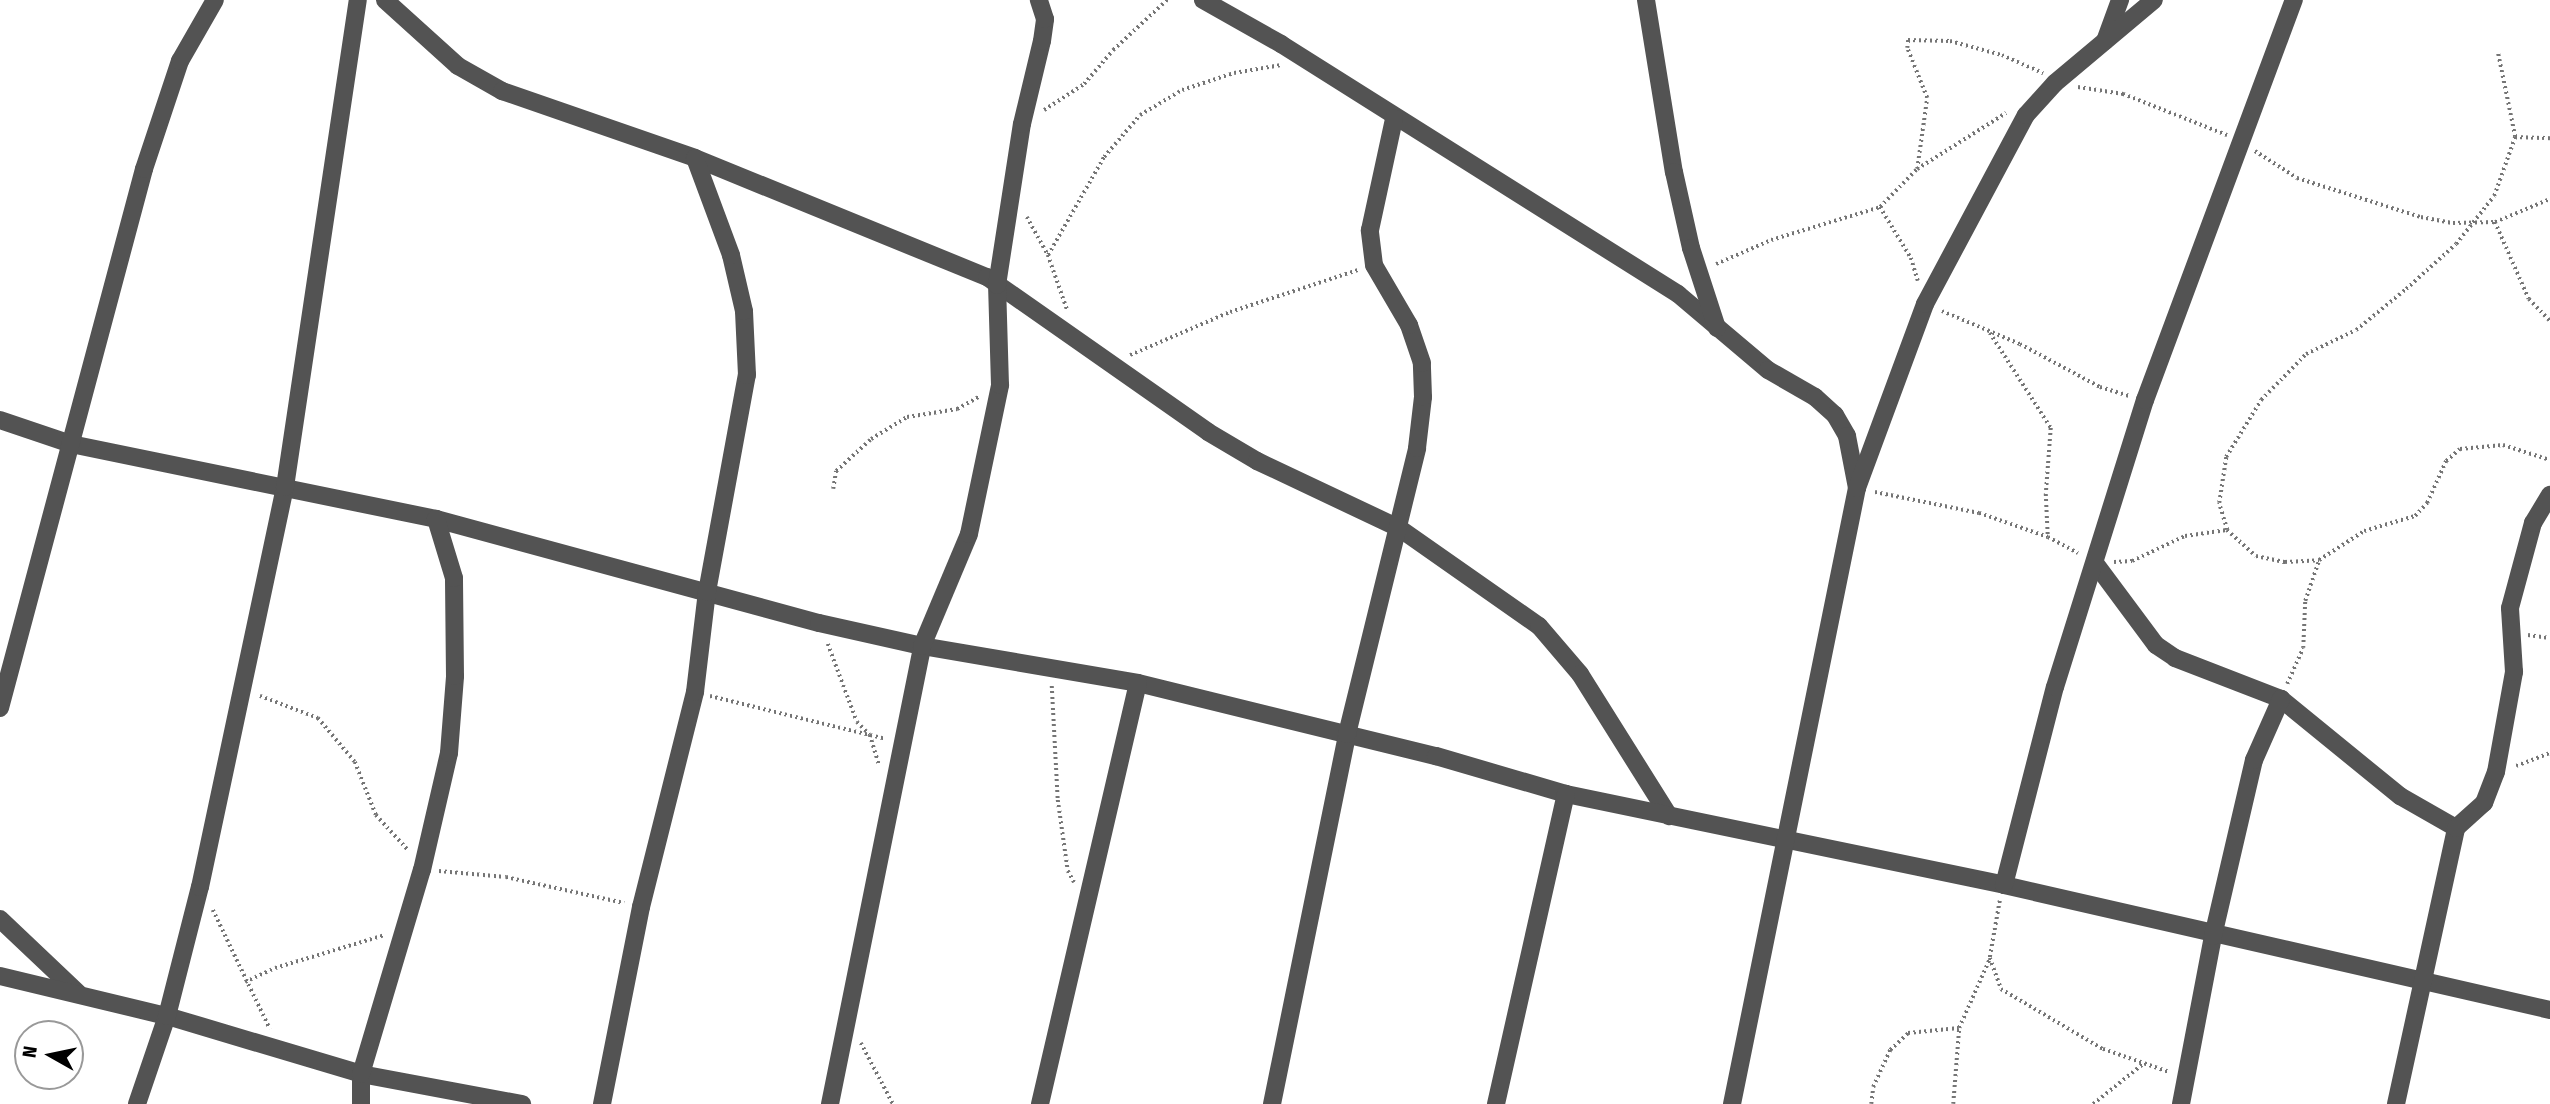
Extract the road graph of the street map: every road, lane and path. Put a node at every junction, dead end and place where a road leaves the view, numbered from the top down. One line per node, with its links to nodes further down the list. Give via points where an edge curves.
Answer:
1 (215, 0): 41 (street, via 180,61 144,169)
2 (358, 0): 43 (street)
3 (385, 0): 21 (street, via 458,65 502,91)
4 (1039, 0): 17 (street, via 1045,19)
5 (1167, 0): 17 (path, via 1112,50 1084,84)
6 (1203, 0): 13 (street)
7 (1646, 0): 30 (street, via 1674,172)
8 (2120, 0): 11 (street)
9 (2154, 0): 11 (street)
10 (2294, 0): 20 (street)
11 (2105, 41): 14 (street)
12 (2498, 54): 18 (path, via 2512,103)
13 (1306, 61): 16 (street); 28 (path, via 1234,73 1182,90 1140,115 1104,157)
14 (2055, 83): 20 (path, via 2123,94 2200,121); 22 (path, via 2037,68 2003,55 1951,41 1908,40 1927,98); 32 (street, via 2008,143)
15 (2010, 111): 22 (path)
16 (1394, 119): 29 (street, via 1370,229); 34 (street, via 1678,295)
17 (1022, 124): 23 (street)
18 (2515, 137): 19 (path); 26 (path, via 2494,196)
19 (2550, 138)
20 (2244, 144): 26 (path, via 2297,178 2421,217); 39 (street)
21 (695, 158): 31 (street, via 849,223 925,248); 53 (street, via 731,255 744,312 747,375)
22 (1917, 169): 25 (path)
23 (1011, 187): 28 (path); 31 (street)
24 (2550, 199): 27 (path)
25 (1880, 207): 30 (path); 32 (path, via 1911,258)
26 (2474, 222): 27 (path); 49 (path, via 2406,289 2356,330 2306,354 2261,400 2226,457 2219,503)
27 (2495, 222): 33 (path, via 2529,299)
28 (1048, 255): 36 (path)
29 (1374, 265): 37 (path, via 1230,312); 48 (street, via 1409,326 1422,363 1417,448)
30 (1697, 268): 34 (street)
31 (997, 285): 36 (street); 38 (street)
32 (1926, 304): 35 (path); 44 (street)
33 (2550, 321)
34 (1717, 329): 44 (street, via 1835,415 1846,436)
35 (1989, 331): 39 (path, via 2100,387); 50 (path, via 2052,428 2046,494)
36 (1078, 343): 37 (street)
37 (1109, 365): 48 (street, via 1257,461)
38 (1000, 385): 45 (path, via 957,409 907,418 871,439 836,471); 55 (street, via 969,534)
39 (2145, 400): 52 (street)
40 (0, 420): 41 (street)
41 (71, 444): 43 (street); 61 (street)
42 (2550, 460): 51 (path, via 2503,446 2460,449 2446,461 2427,503 2414,516 2364,531)
43 (285, 487): 47 (street); 58 (street)
44 (1857, 488): 50 (path, via 1979,513); 71 (street)
45 (833, 489)
46 (2550, 495): 66 (street, via 2533,523 2510,608 2514,672)
47 (436, 519): 53 (street); 72 (street, via 454,578 455,676 449,753)
48 (1399, 528): 62 (street); 69 (street, via 1539,626 1580,674)
49 (2227, 530): 51 (path, via 2256,556 2285,562); 52 (path, via 2185,536 2132,561)
50 (2048, 537): 52 (path)
51 (2319, 560): 60 (path, via 2305,601 2303,648)
52 (2095, 562): 60 (street, via 2156,645 2175,658); 73 (street, via 2055,687)
53 (707, 592): 54 (street); 59 (street)
54 (819, 623): 55 (street); 63 (path, via 858,722)
55 (922, 646): 56 (street); 64 (street)
56 (1051, 666): 57 (street); 75 (path, via 1058,800 1068,871)
57 (1138, 683): 62 (street); 75 (street)
58 (241, 691): 72 (path, via 318,718 355,762 376,815 397,832); 74 (street)
59 (695, 692): 63 (path); 76 (street)
60 (2281, 699): 70 (street, via 2374,776); 79 (street, via 2254,760)
61 (0, 708)
62 (1348, 734): 67 (street); 100 (street)
63 (870, 735): 64 (path); 68 (path)
64 (902, 743): 68 (street)
65 (2550, 753): 66 (path)
66 (2496, 772): 70 (street, via 2484,803)
67 (1566, 794): 69 (street); 101 (street)
68 (891, 799): 86 (street)
69 (1669, 816): 71 (street)
70 (2456, 828): 82 (street)
71 (1784, 841): 73 (street); 102 (street)
72 (422, 870): 76 (path, via 506,877); 78 (street)
73 (2004, 885): 79 (street); 80 (path)
74 (200, 887): 83 (path); 87 (street)
75 (1086, 905): 99 (street)
76 (641, 907): 96 (street)
77 (0, 919): 84 (street)
78 (408, 920): 83 (path, via 375,940 275,968); 91 (street)
79 (2213, 936): 82 (street); 92 (street)
80 (1990, 958): 88 (path); 90 (path, via 2001,989 2103,1049)
81 (0, 976): 84 (street)
82 (2423, 980): 85 (street); 107 (street)
83 (245, 982): 89 (path)
84 (78, 993): 87 (street)
85 (2550, 1010)
86 (849, 1012): 97 (street); 98 (path, via 872,1069)
87 (167, 1016): 89 (street); 93 (street)
88 (1959, 1028): 103 (path, via 1908,1033 1891,1050 1873,1087); 104 (path)
89 (281, 1051): 91 (street)
90 (2144, 1063): 92 (path); 105 (path)
91 (360, 1074): 94 (street); 95 (street)
92 (2186, 1079): 106 (street)
93 (137, 1104)
94 (361, 1104)
95 (522, 1104)
96 (602, 1104)
97 (830, 1104)
98 (893, 1104)
99 (1040, 1104)
100 (1272, 1104)
101 (1496, 1104)
102 (1732, 1104)
103 (1871, 1104)
104 (1953, 1104)
105 (2093, 1104)
106 (2181, 1104)
107 (2396, 1104)

